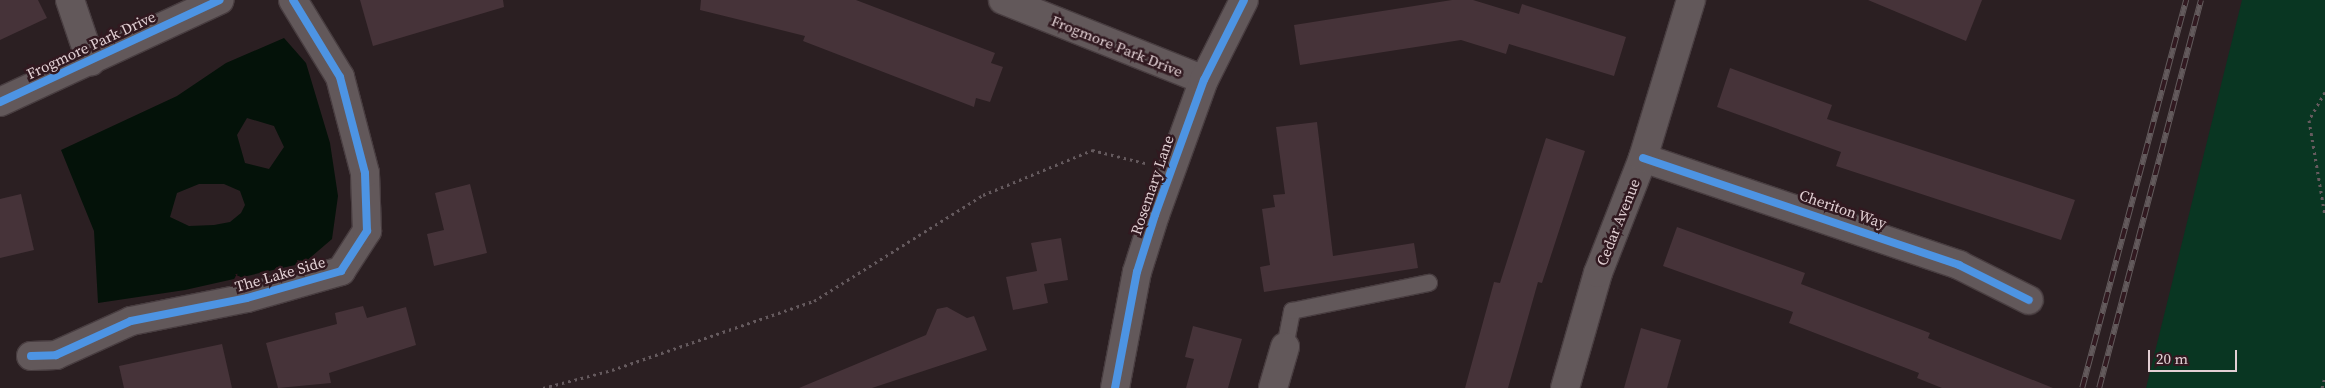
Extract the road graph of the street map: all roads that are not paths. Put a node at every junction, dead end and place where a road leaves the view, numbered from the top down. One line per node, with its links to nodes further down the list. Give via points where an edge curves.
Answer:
1 (70, 0): 7 (street)
2 (220, 0): 7 (street, Frogmore Park Drive)
3 (293, 0): 14 (street, The Lake Side, via 340,76 365,173 367,231 342,271 247,298 131,322 56,355)
4 (1003, 0): 8 (street, Frogmore Park Drive)
5 (1691, 0): 10 (street, Cedar Avenue)
6 (1237, 4): 8 (street, Rosemary Lane)
7 (91, 62): 9 (street, Frogmore Park Drive)
8 (1204, 80): 15 (street, Rosemary Lane, via 1137,272)
9 (0, 102)
10 (1643, 158): 12 (street, Cheriton Way, via 1950,262); 17 (street, Cedar Avenue, via 1598,273)
11 (1429, 283): 13 (lane, via 1292,311)
12 (2029, 300)
13 (1285, 347): 16 (street)
14 (31, 356)
15 (1115, 388)
16 (1273, 388)
17 (1565, 388)

